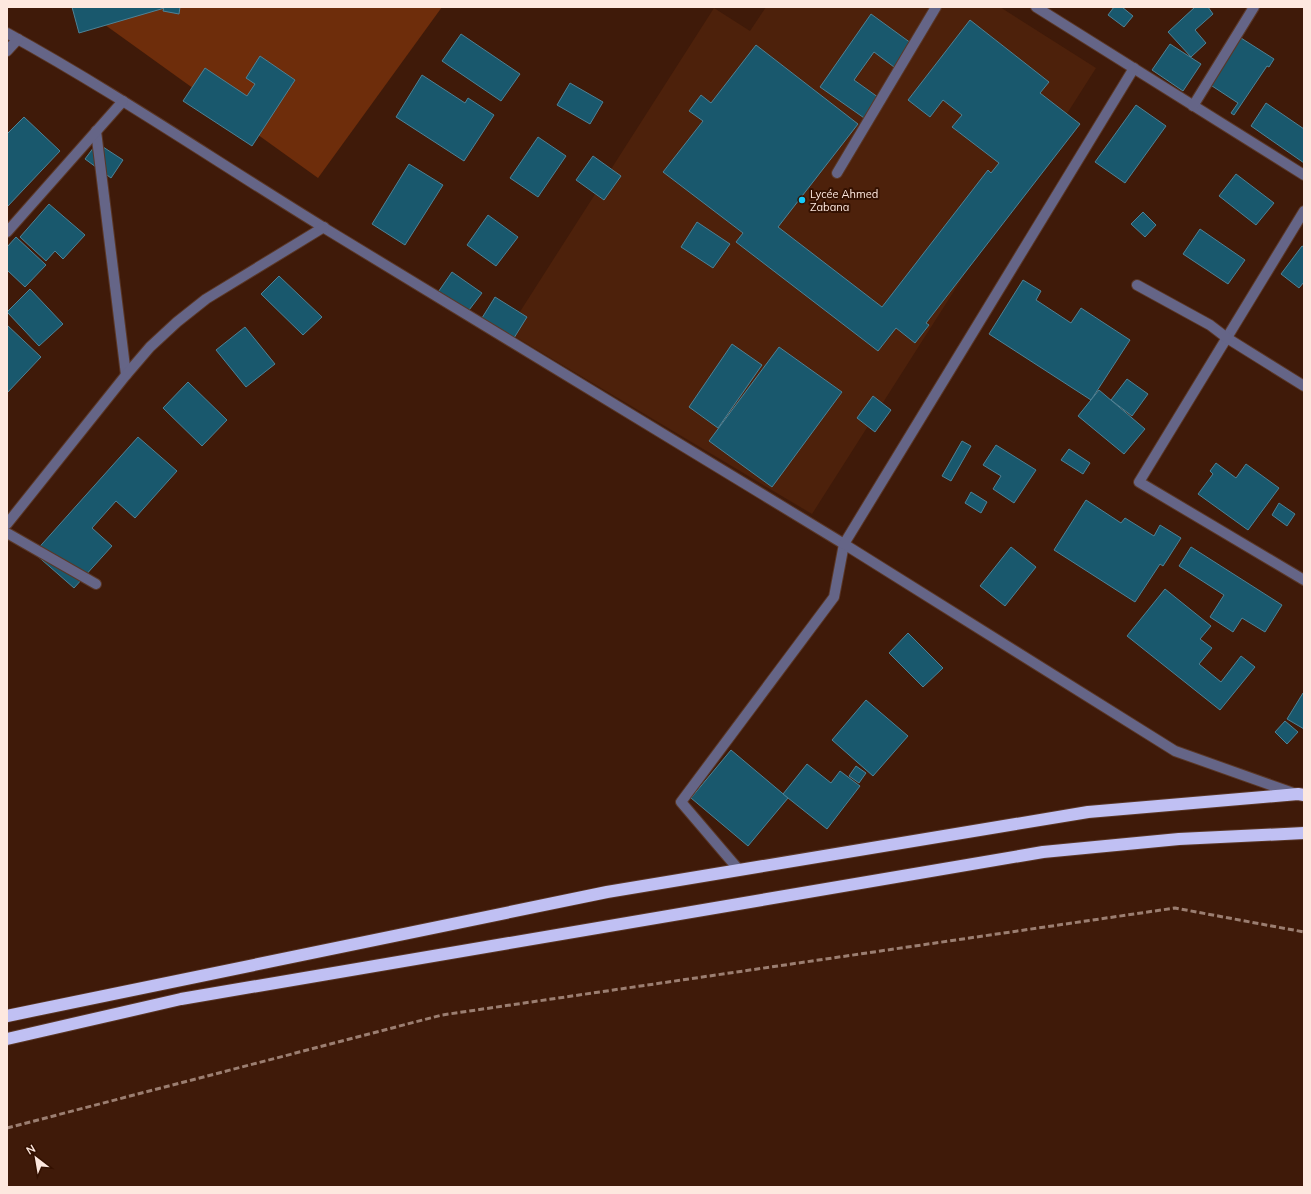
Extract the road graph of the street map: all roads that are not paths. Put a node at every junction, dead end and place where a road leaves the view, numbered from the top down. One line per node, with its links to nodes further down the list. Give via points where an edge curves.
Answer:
1 (936, 7): 11 (street)
2 (1036, 7): 7 (street)
3 (1254, 7): 9 (street)
4 (7, 33): 5 (street)
5 (18, 39): 6 (street); 8 (street)
6 (7, 51)
7 (1134, 68): 9 (street); 22 (street)
8 (123, 101): 10 (street); 14 (street)
9 (1193, 106): 12 (street)
10 (96, 131): 15 (street); 18 (street)
11 (837, 173)
12 (1304, 175)
13 (1304, 211): 17 (street)
14 (324, 228): 18 (street, via 206,299 150,347); 22 (street)
15 (7, 232)
16 (1137, 285): 17 (street, via 1210,325)
17 (1227, 338): 19 (street); 23 (street, via 1139,482)
18 (126, 375): 20 (street)
19 (1304, 386)
20 (7, 524)
21 (7, 534): 24 (street)
22 (844, 544): 25 (street, via 1175,751); 27 (street, via 834,597 680,802)
23 (1304, 580)
24 (96, 584)
25 (1301, 795): 27 (highway, via 1088,812)
26 (1304, 834): 29 (highway, via 1179,839 1043,852 181,999)
27 (739, 870): 28 (highway, via 606,892)
28 (7, 1016)
29 (7, 1040)

